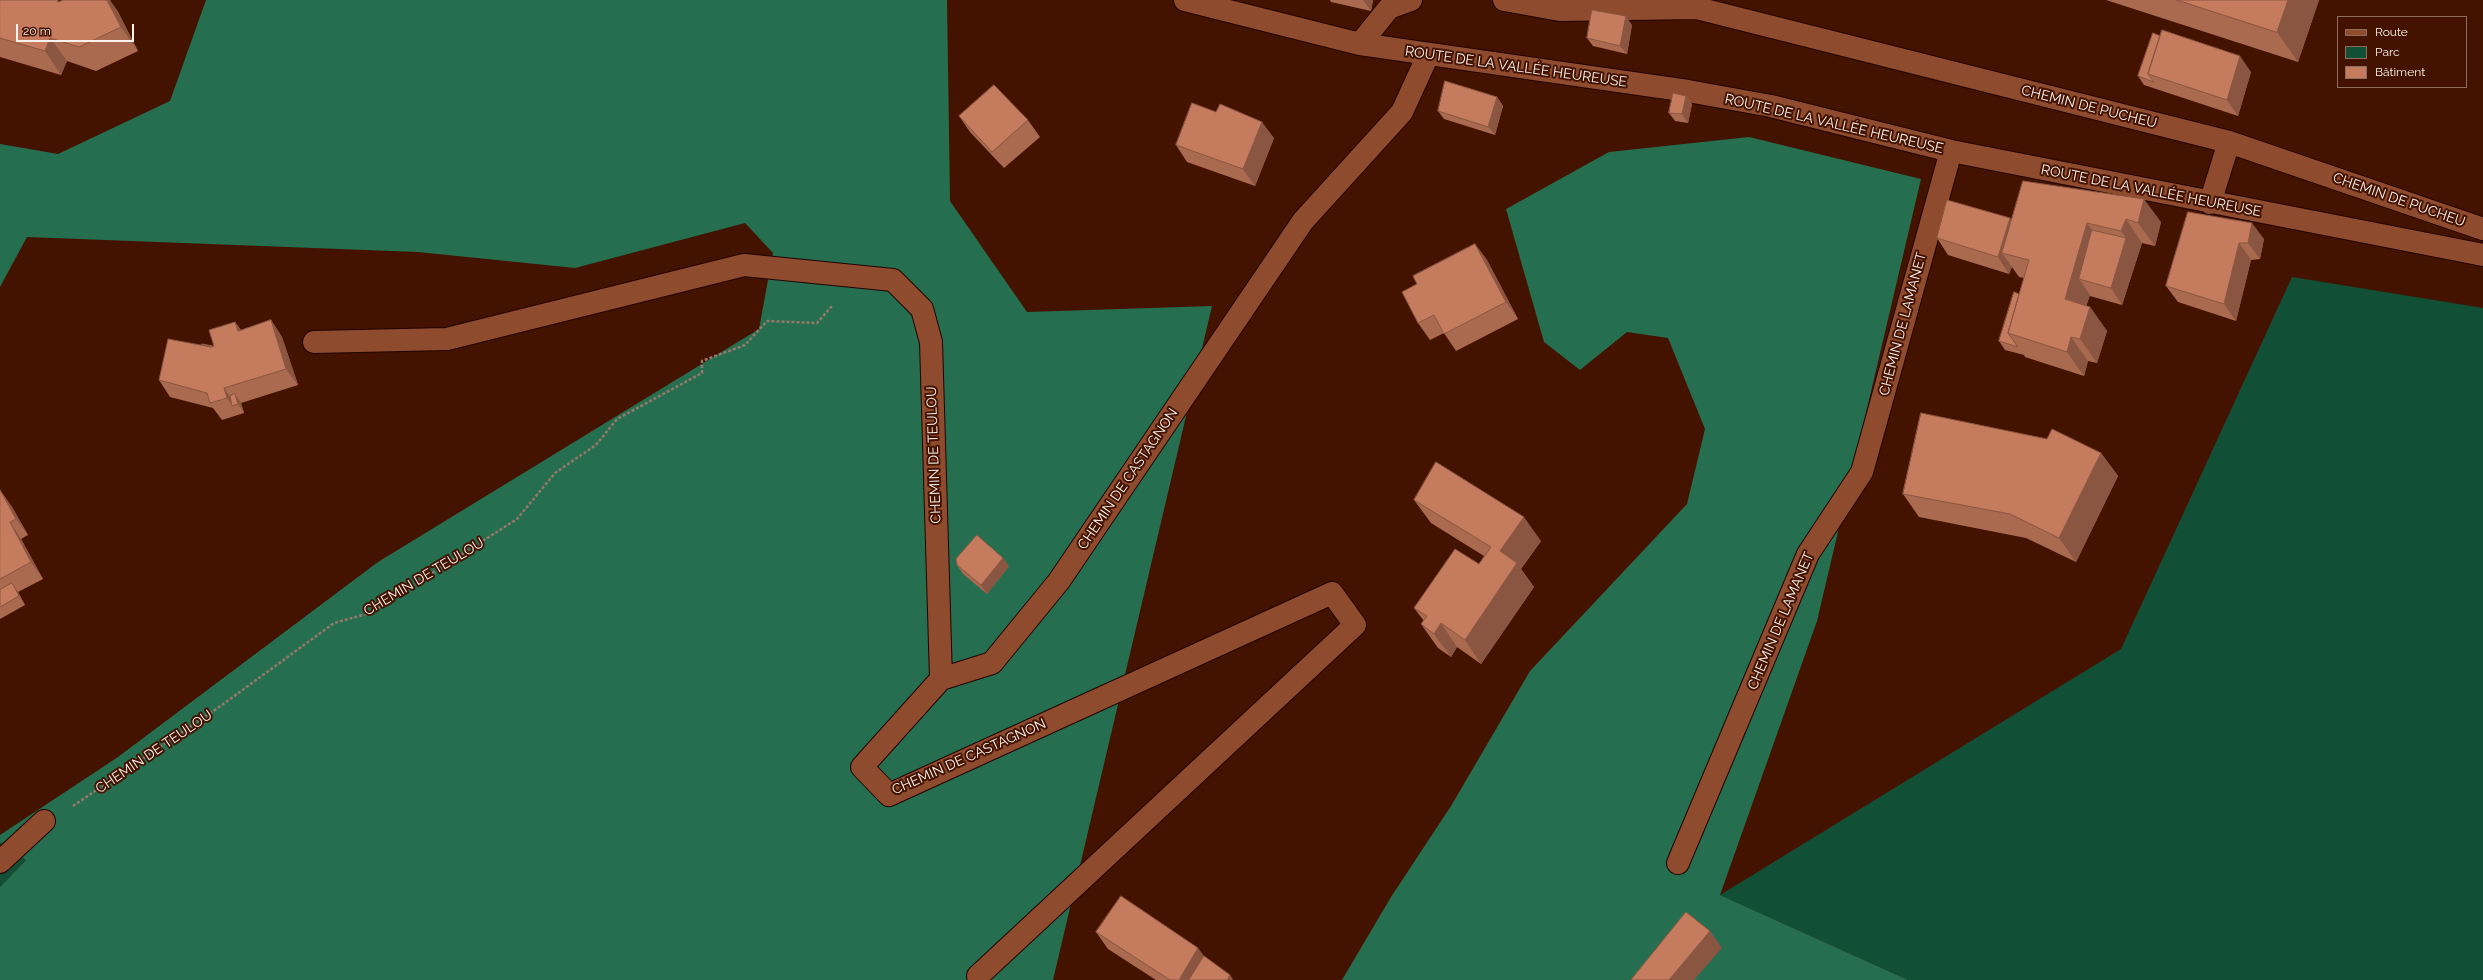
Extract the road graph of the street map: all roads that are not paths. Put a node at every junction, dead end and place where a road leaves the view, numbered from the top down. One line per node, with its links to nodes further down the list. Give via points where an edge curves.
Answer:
1 (1185, 0): 5 (street, ROUTE DE LA VALLÉE HEUREUSE)
2 (1411, 0): 5 (street, via 1389,8)
3 (1504, 0): 4 (street, CHEMIN DE PUCHEU, via 1560,10)
4 (1698, 4): 7 (street, CHEMIN DE PUCHEU)
5 (1360, 44): 6 (street, ROUTE DE LA VALLÉE HEUREUSE)
6 (1428, 55): 8 (street, ROUTE DE LA VALLÉE HEUREUSE, via 1688,91 1764,105); 13 (street, CHEMIN DE CASTAGNON, via 1402,112 1303,221 1059,581 992,663)
7 (2229, 142): 9 (street); 10 (street, CHEMIN DE PUCHEU)
8 (1951, 151): 9 (street, ROUTE DE LA VALLÉE HEUREUSE); 16 (street, CHEMIN DE LAMANET, via 1862,472 1808,554)
9 (2210, 203): 11 (street, ROUTE DE LA VALLÉE HEUREUSE)
10 (2483, 229)
11 (2483, 255)
12 (314, 342): 13 (street, CHEMIN DE TEULOU, via 447,339 744,265 893,280 922,308 931,342)
13 (941, 679): 17 (street, CHEMIN DE CASTAGNON, via 862,768 889,796 1332,593 1355,625)
14 (44, 821): 15 (street)
15 (0, 862)
16 (1678, 864)
17 (978, 976)

